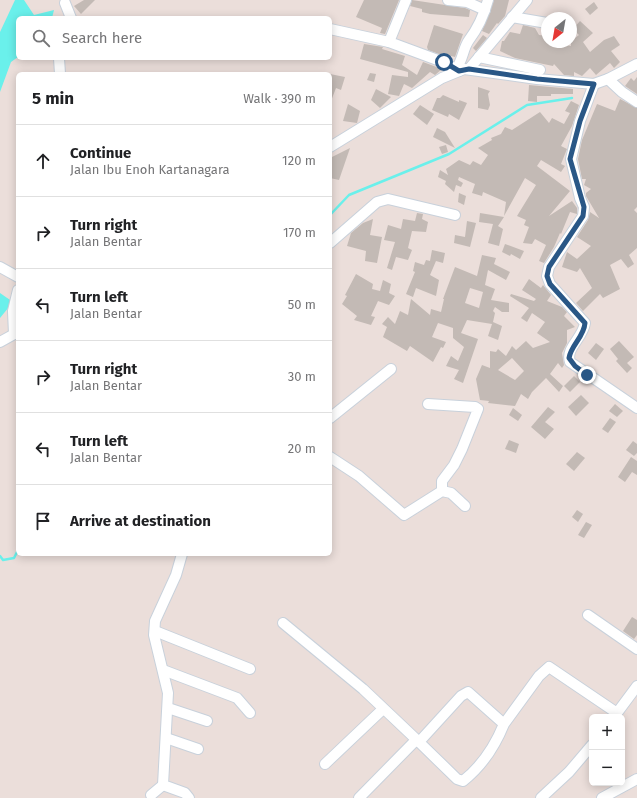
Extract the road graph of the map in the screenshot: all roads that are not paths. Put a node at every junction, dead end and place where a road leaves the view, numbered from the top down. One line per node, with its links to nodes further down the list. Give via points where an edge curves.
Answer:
1 (406, 0): 10 (street)
2 (448, 0): 5 (street)
3 (528, 0): 7 (street)
4 (65, 3): 6 (street)
5 (486, 5): 14 (street)
6 (70, 16)
7 (512, 17): 8 (street); 11 (street)
8 (541, 22)
9 (332, 29): 10 (street)
10 (389, 42): 14 (street)
11 (479, 57): 14 (street); 15 (street)
12 (59, 60): 16 (street)
13 (637, 64): 17 (street)
14 (461, 69): 18 (street); 20 (street)
15 (540, 70)
16 (60, 72)
17 (608, 79): 18 (street); 19 (street)
18 (594, 84): 30 (street, via 580,121 570,159 584,207 583,216 549,267 547,276 550,284 585,323 584,330 570,352 570,362)
19 (637, 102)
20 (332, 146)
21 (455, 215): 22 (street, via 388,199 377,202)
22 (332, 241)
23 (0, 267): 24 (street)
24 (16, 276)
25 (16, 298): 26 (street, via 13,311)
26 (16, 333): 27 (street)
27 (0, 342)
28 (391, 369): 31 (street)
29 (428, 404): 33 (street, via 478,409 462,449 442,482)
30 (637, 408)
31 (332, 416)
32 (332, 458): 33 (street, via 359,476 404,515)
33 (442, 490): 34 (street, via 451,493)
34 (465, 506)
35 (181, 556): 38 (street, via 176,575 155,621)
36 (588, 615): 39 (street)
37 (283, 623): 44 (street, via 363,689)
38 (154, 631): 40 (street); 41 (street)
39 (637, 649)
40 (164, 670): 43 (street); 45 (street, via 237,698)
41 (250, 670)
42 (637, 686): 47 (street)
43 (168, 708): 48 (street); 50 (street)
44 (383, 709): 51 (street); 54 (street)
45 (250, 713)
46 (615, 714): 49 (street, via 549,667 538,676)
47 (617, 714)
48 (207, 721)
49 (504, 724): 51 (street, via 468,692); 51 (street, via 487,757 463,781 457,780)
50 (166, 738): 52 (street); 56 (street)
51 (417, 741): 59 (street)
52 (198, 749)
53 (589, 749): 60 (street)
54 (325, 764)
55 (637, 779): 61 (street)
56 (163, 785): 57 (street); 58 (street)
57 (151, 795)
58 (184, 796)
59 (360, 798)
60 (541, 798)
61 (602, 798)

